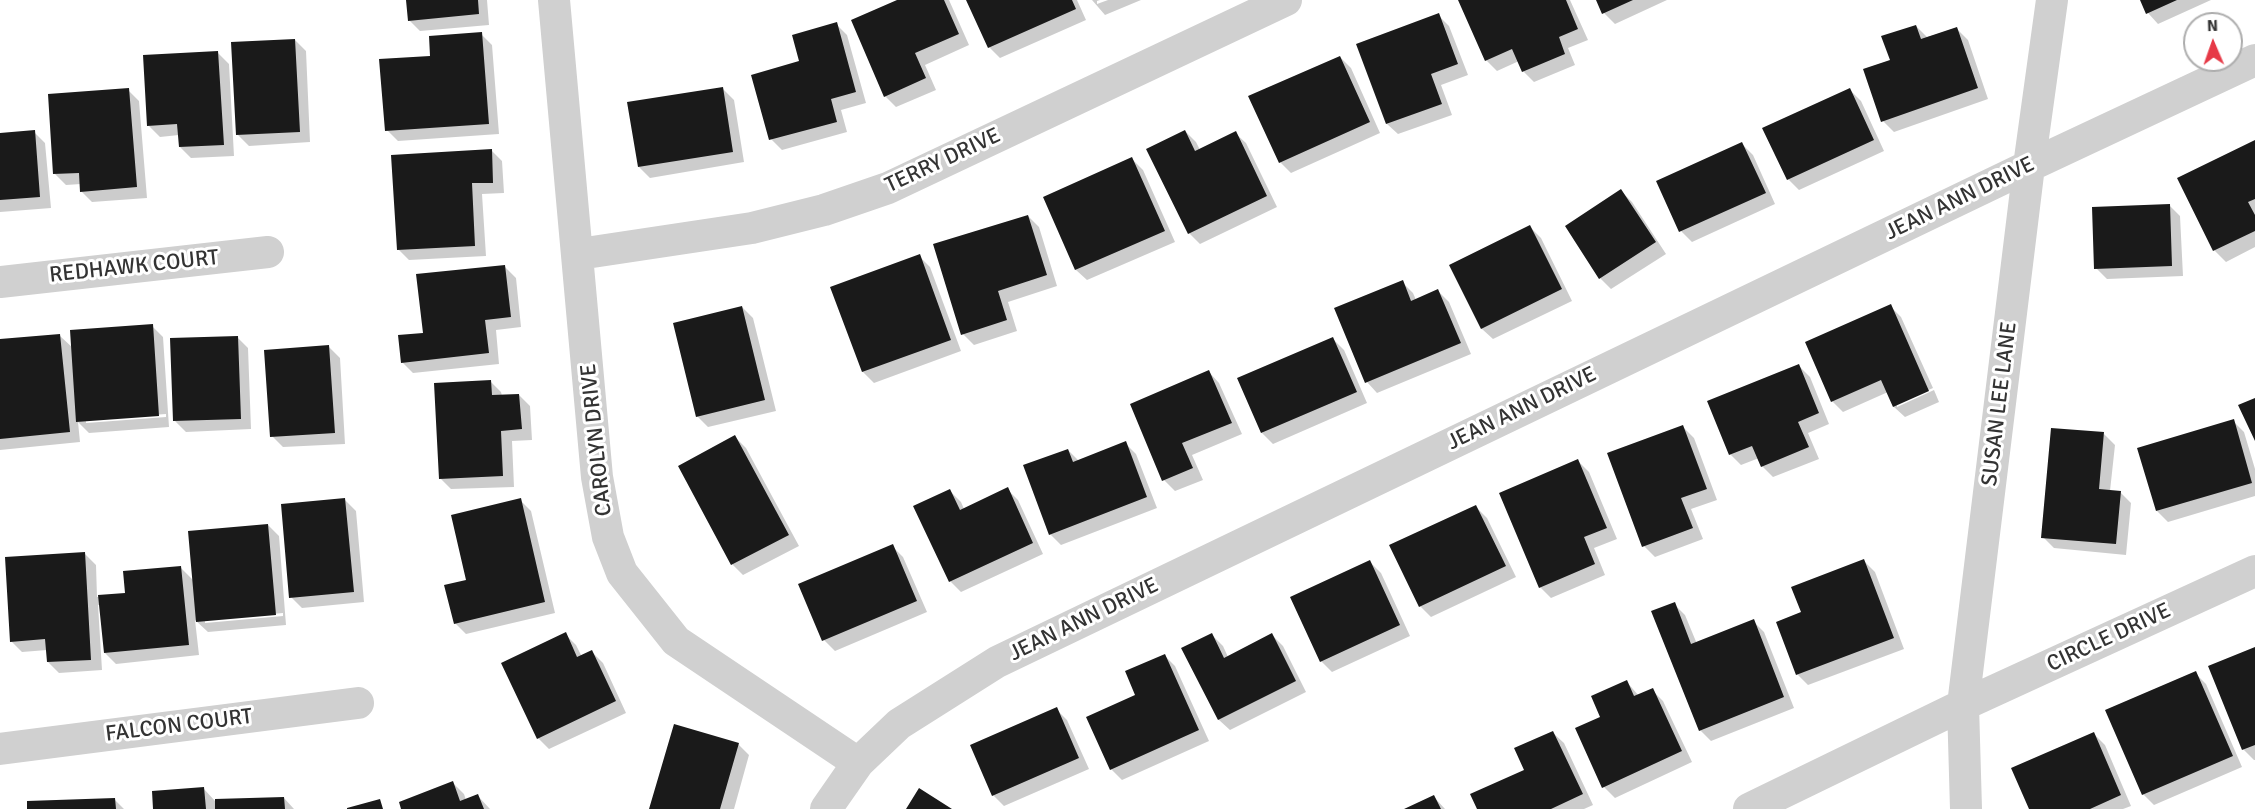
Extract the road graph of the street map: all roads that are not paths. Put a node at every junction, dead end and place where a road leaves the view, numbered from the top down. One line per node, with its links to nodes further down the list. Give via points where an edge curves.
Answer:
1 (554, 0): 7 (street, CAROLYN DRIVE)
2 (1286, 0): 7 (street, TERRY DRIVE, via 888,188 824,210 752,228)
3 (2052, 0): 5 (street, SUSAN LEE LANE)
4 (2255, 60): 5 (street, JEAN ANN DRIVE)
5 (2029, 165): 11 (street, SUSAN LEE LANE); 13 (street, JEAN ANN DRIVE, via 997,662 899,724)
6 (268, 252): 8 (street, REDHAWK COURT)
7 (579, 254): 13 (street, CAROLYN DRIVE, via 597,477 608,537 622,573 676,641)
8 (0, 282)
9 (2255, 571): 11 (street, CIRCLE DRIVE)
10 (358, 703): 12 (street, FALCON COURT)
11 (1963, 705): 15 (street, CIRCLE DRIVE); 16 (street, SUSAN LEE LANE)
12 (0, 749)
13 (858, 763): 14 (street, JEAN ANN DRIVE)
14 (826, 809)
15 (1749, 809)
16 (1965, 809)

